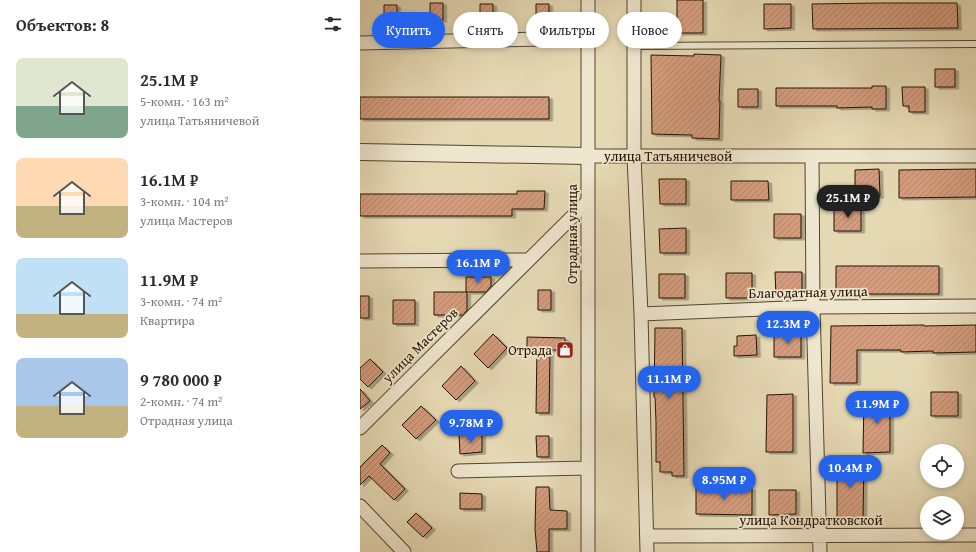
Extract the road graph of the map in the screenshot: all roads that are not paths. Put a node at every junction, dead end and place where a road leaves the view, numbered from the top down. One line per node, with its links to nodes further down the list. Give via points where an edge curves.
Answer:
1 (588, 0): 3 (street, Отрадная улица)
2 (634, 0): 4 (street)
3 (588, 12)
4 (634, 12)
5 (526, 39): 6 (street)
6 (360, 43)
7 (976, 44): 8 (lane)
8 (682, 46)
9 (588, 48): 12 (street, Отрадная улица)
10 (634, 48): 13 (street)
11 (360, 152): 12 (street, улица Татьяничевой)
12 (588, 156): 13 (street, улица Татьяничевой); 16 (street, Отрадная улица)
13 (634, 156): 14 (street, улица Татьяничевой); 21 (street)
14 (812, 156): 15 (street, улица Татьяничевой); 20 (street)
15 (976, 156)
16 (588, 201): 17 (street, улица Мастеров); 23 (street, Отрадная улица)
17 (528, 260): 18 (street); 22 (street, улица Мастеров)
18 (360, 261)
19 (976, 306): 20 (street, Благодатная улица)
20 (814, 307): 21 (street, Благодатная улица); 28 (street)
21 (641, 314): 27 (street)
22 (360, 428)
23 (588, 468): 24 (street); 30 (street, Отрадная улица)
24 (458, 471)
25 (360, 506): 29 (street)
26 (976, 535): 28 (street, улица Кондратковской)
27 (647, 536): 28 (street, улица Кондратковской); 31 (street)
28 (821, 536): 32 (street)
29 (404, 552)
30 (588, 552)
31 (647, 552)
32 (820, 552)

